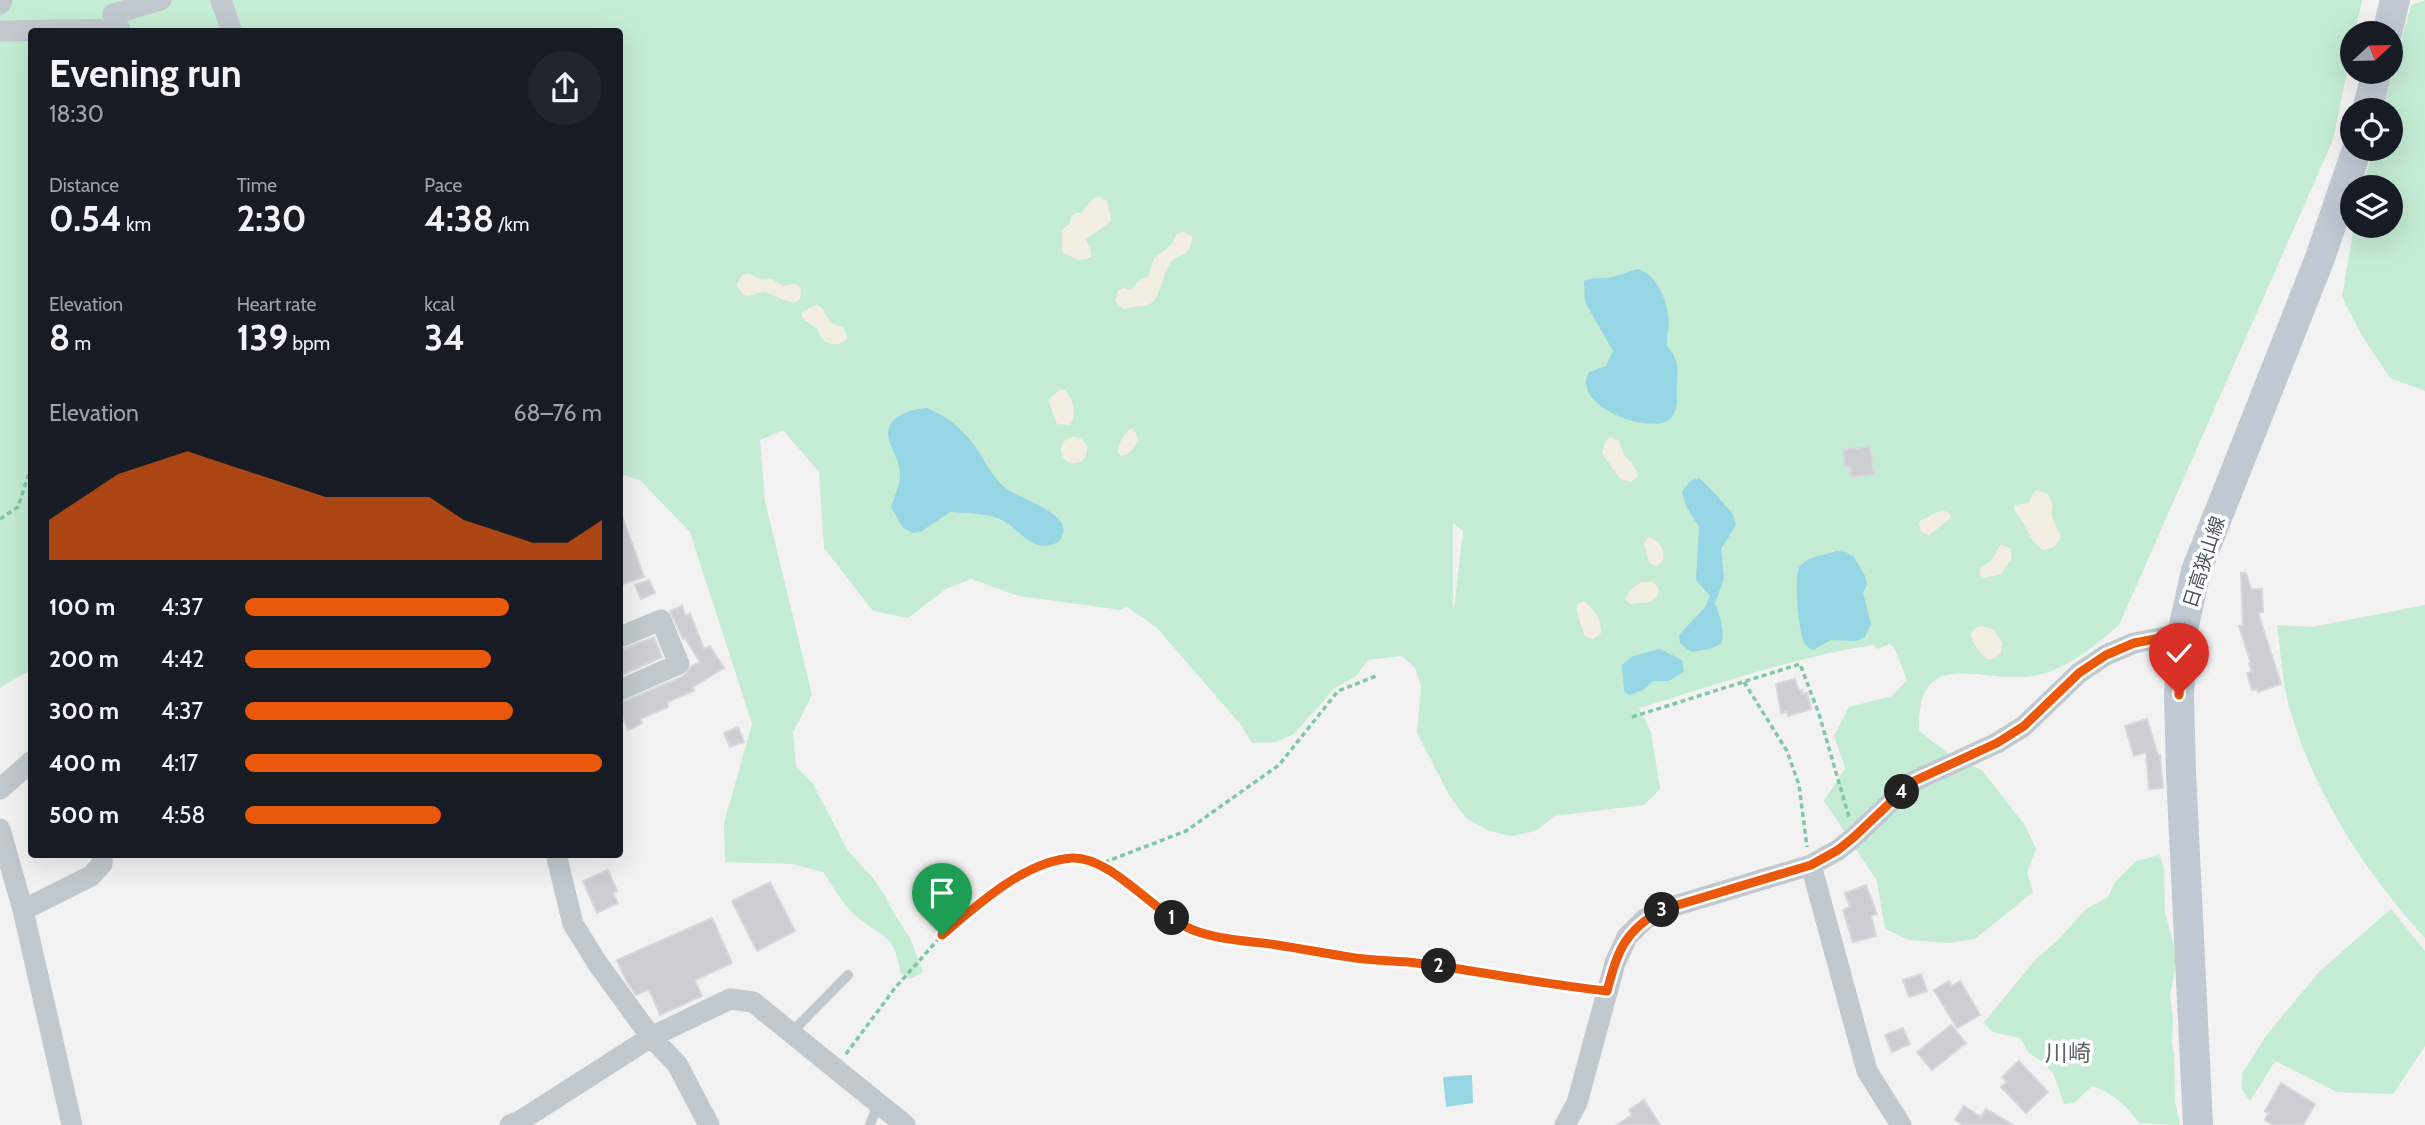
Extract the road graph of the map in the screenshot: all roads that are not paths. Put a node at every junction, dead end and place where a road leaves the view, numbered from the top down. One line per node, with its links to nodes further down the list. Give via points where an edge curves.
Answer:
1 (161, 0): 4 (street)
2 (221, 0): 8 (street)
3 (2395, 0): 5 (main road)
4 (115, 19): 7 (street)
5 (2390, 21)
6 (28, 28): 9 (street)
7 (29, 28)
8 (231, 28)
9 (0, 31)
10 (2353, 161): 11 (main road, 日高狭山線, via 2320,258 2196,572)
11 (2182, 634): 19 (street, via 2134,643 2106,655 2079,673 2024,726 1912,782 1854,837); 32 (main road, 日高狭山線, via 2181,772)
12 (623, 636): 13 (street, via 660,620 679,664)
13 (623, 689)
14 (28, 764): 15 (street)
15 (0, 789)
16 (0, 829): 20 (street)
17 (102, 858): 20 (street, via 91,876)
18 (557, 858): 23 (street, via 573,924)
19 (1811, 865): 30 (street, via 1661,910 1627,937 1615,963 1577,1103); 31 (street, via 1867,1071)
20 (23, 910): 25 (street)
21 (848, 975): 22 (lane)
22 (792, 1032): 23 (street, via 753,1002 730,999); 24 (street)
23 (650, 1037): 26 (street); 27 (street, via 677,1064)
24 (878, 1104): 28 (lane); 29 (street)
25 (72, 1125)
26 (510, 1125)
27 (709, 1125)
28 (870, 1125)
29 (905, 1125)
30 (1564, 1125)
31 (1901, 1125)
32 (2198, 1125)

